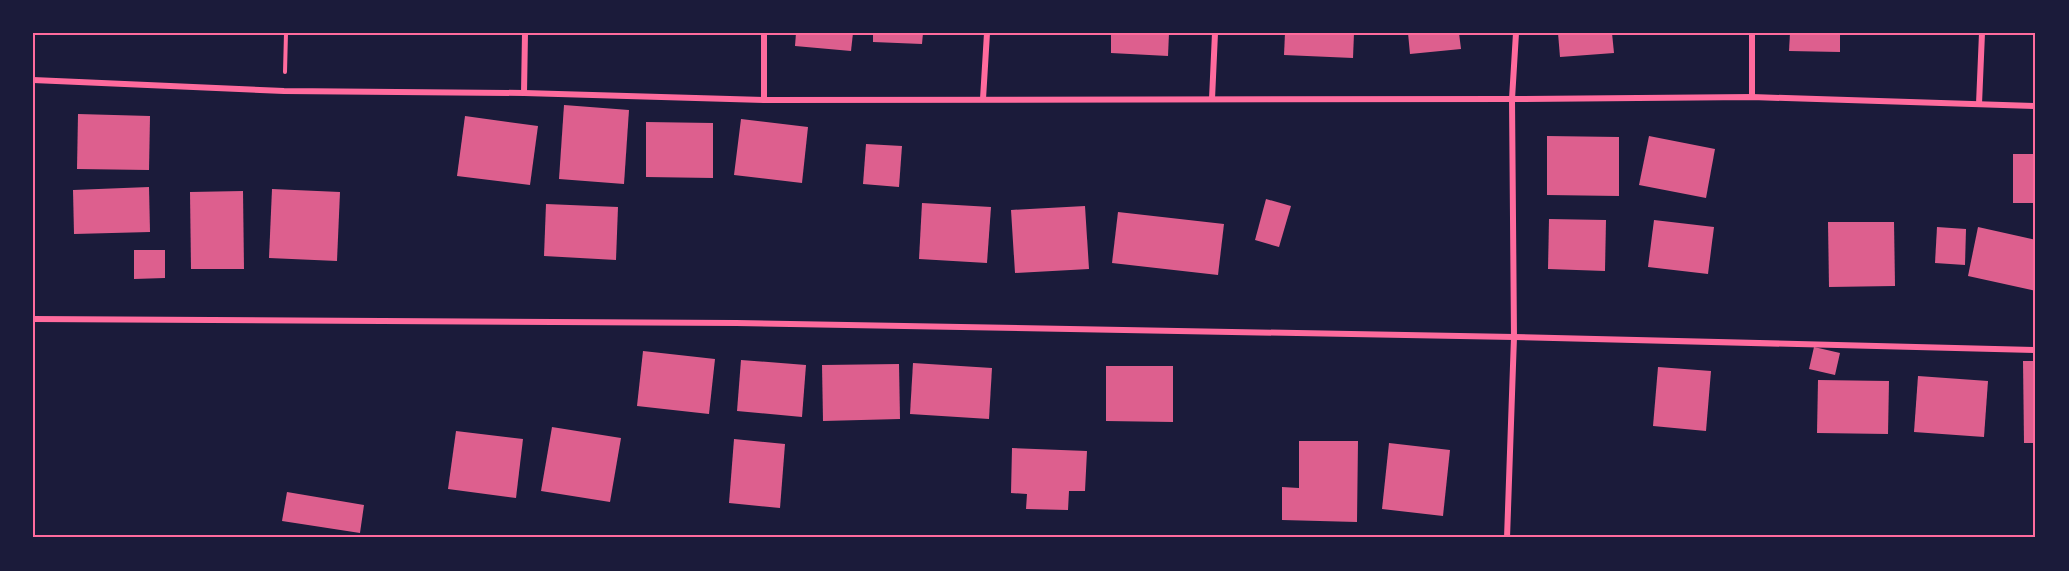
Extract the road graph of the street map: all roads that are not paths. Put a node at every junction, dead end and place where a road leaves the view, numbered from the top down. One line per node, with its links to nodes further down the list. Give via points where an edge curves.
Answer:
1 (525, 33): 9 (street)
2 (764, 33): 14 (street)
3 (987, 33): 11 (street)
4 (1215, 33): 12 (street)
5 (1516, 33): 13 (street)
6 (1752, 33): 10 (street)
7 (1982, 33): 15 (street)
8 (33, 80): 9 (street, via 284,91)
9 (524, 93): 14 (street)
10 (1752, 97): 13 (street); 15 (street)
11 (983, 99): 12 (street); 14 (street)
12 (1212, 99): 13 (street)
13 (1512, 99): 18 (street)
14 (764, 100)
15 (1979, 104): 16 (street)
16 (2036, 106)
17 (33, 319): 18 (street, via 724,323)
18 (1514, 337): 19 (street); 20 (street)
19 (2036, 350)
20 (1507, 538)

